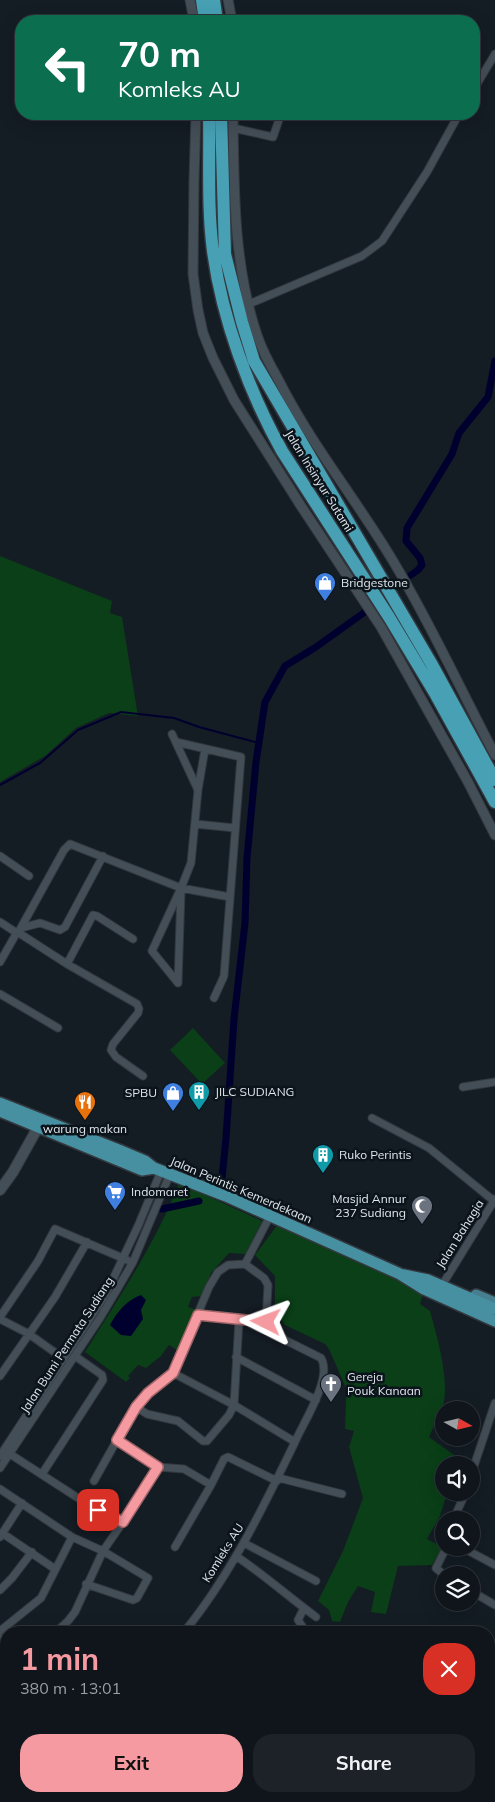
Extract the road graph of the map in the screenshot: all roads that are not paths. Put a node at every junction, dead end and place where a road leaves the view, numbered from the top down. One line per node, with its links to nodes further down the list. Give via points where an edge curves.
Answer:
1 (190, 0): 5 (street)
2 (202, 0): 6 (highway)
3 (214, 0): 7 (highway)
4 (228, 0): 8 (street)
5 (193, 15)
6 (204, 15)
7 (216, 15)
8 (231, 15)
9 (495, 54): 10 (street)
10 (480, 79)
11 (196, 120): 28 (street, via 193,274 203,333 211,353 234,400 381,627)
12 (209, 120): 25 (highway, Jalan Insinyur Sutami, via 213,250 226,312 245,370 282,451 389,617)
13 (221, 120): 23 (highway, Jalan Insinyur Sutami, via 225,254 254,361 431,663)
14 (233, 120): 17 (street)
15 (279, 120): 17 (street, via 273,137)
16 (456, 120): 18 (street, via 422,180 378,245 362,256)
17 (233, 128): 18 (street, via 237,235)
18 (249, 304): 22 (street, via 261,345 288,399 393,562)
19 (172, 734): 20 (street)
20 (176, 742): 21 (street); 24 (street)
21 (204, 749): 24 (street); 27 (street, via 241,758)
22 (495, 755)
23 (495, 780)
24 (198, 790): 26 (street)
25 (495, 802)
26 (195, 824): 27 (street); 32 (street, via 191,863)
27 (235, 828): 33 (street)
28 (495, 835)
29 (0, 856): 31 (street)
30 (103, 856): 32 (street); 35 (street, via 65,927 60,930 40,922); 35 (street, via 74,845 67,846)
31 (29, 876)
32 (181, 888): 32 (street, via 152,951 178,984 181,907); 33 (street)
33 (230, 897): 40 (street, via 224,976)
34 (0, 922): 35 (street)
35 (18, 931): 37 (street); 38 (street)
36 (133, 939): 38 (street, via 93,916)
37 (0, 962)
38 (67, 964): 42 (street, via 137,1004 138,1012 111,1050)
39 (0, 994): 41 (street)
40 (214, 998)
41 (58, 1028)
42 (143, 1076)
43 (495, 1082): 44 (street)
44 (463, 1087)
45 (0, 1103): 48 (highway, Jalan Perintis Kemerdekaan)
46 (0, 1111): 48 (highway, Jalan Perintis Kemerdekaan)
47 (372, 1118): 51 (street, via 428,1148)
48 (40, 1123): 49 (highway, Jalan Perintis Kemerdekaan, via 119,1150); 50 (main road)
49 (162, 1171): 52 (highway, Jalan Perintis Kemerdekaan, via 226,1196); 54 (street, Jalan Bumi Permata Sudiang); 55 (street, Jalan Bumi Permata Sudiang)
50 (0, 1190)
51 (494, 1200): 57 (street, Jalan Bahagia)
52 (268, 1221): 56 (street); 58 (highway, Jalan Perintis Kemerdekaan)
53 (87, 1242): 54 (street); 62 (street, via 54,1230); 67 (street)
54 (123, 1258): 55 (street); 70 (street, Jalan Bumi Permata Sudiang, via 106,1294)
55 (133, 1262): 68 (street, Jalan Bumi Permata Sudiang)
56 (245, 1264): 61 (street, via 228,1265 219,1271); 65 (street, via 268,1285)
57 (444, 1282): 58 (main road, Jalan Perintis Kemerdekaan, via 436,1279); 59 (main road, Jalan Perintis Kemerdekaan)
58 (426, 1285): 60 (highway, Jalan Perintis Kemerdekaan); 64 (highway, Jalan Perintis Kemerdekaan); 66 (main road, Jalan Perintis Kemerdekaan, via 431,1297)
59 (495, 1303)
60 (495, 1309)
61 (198, 1315): 63 (street); 71 (street)
62 (0, 1318): 67 (street)
63 (239, 1320): 65 (street); 69 (street)
64 (495, 1321)
65 (266, 1322): 73 (street, Komleks AU, via 286,1340 322,1359 322,1379)
66 (495, 1326)
67 (29, 1334): 70 (street); 72 (street)
68 (75, 1356): 79 (street, Jalan Bumi Permata Sudiang); 84 (street, via 102,1375 103,1380)
69 (236, 1357): 73 (street); 75 (street)
70 (64, 1359): 79 (street, Jalan Bumi Permata Sudiang)
71 (173, 1373): 75 (street); 76 (street)
72 (0, 1376)
73 (316, 1400): 78 (street, Komleks AU)
74 (495, 1403): 81 (street)
75 (234, 1405): 76 (street, via 205,1442 178,1421 147,1414); 78 (street)
76 (136, 1407): 77 (street)
77 (117, 1440): 82 (street); 86 (street)
78 (295, 1442): 85 (street, Komleks AU)
79 (5, 1448): 80 (street, Jalan Bumi Permata Sudiang); 83 (street, Jalan Bumi Permata Sudiang); 84 (street)
80 (0, 1456)
81 (477, 1456)
82 (158, 1467): 87 (street, via 184,1469); 91 (street)
83 (0, 1468)
84 (42, 1474): 91 (street, via 84,1502)
85 (278, 1480): 87 (street, via 227,1457); 89 (street); 94 (street, Komleks AU)
86 (94, 1481)
87 (211, 1485): 95 (street)
88 (0, 1489): 90 (street)
89 (342, 1494)
90 (22, 1503): 92 (street); 93 (street)
91 (123, 1522): 96 (street)
92 (1, 1535): 97 (street)
93 (72, 1537): 96 (street); 101 (street)
94 (244, 1543): 98 (street, Komleks AU); 102 (street)
95 (175, 1546)
96 (103, 1551): 103 (street); 103 (street, via 143,1573 148,1577 147,1581 133,1600)
97 (32, 1552): 101 (street); 104 (street)
98 (236, 1556): 107 (street); 111 (street, Komleks AU)
99 (478, 1556): 100 (street)
100 (495, 1565)
101 (55, 1569): 109 (street, via 41,1598)
102 (316, 1581)
103 (86, 1584): 110 (street, via 75,1612)
104 (0, 1590)
105 (480, 1597): 106 (street)
106 (495, 1605)
107 (304, 1608): 108 (street); 112 (street, via 298,1620)
108 (316, 1617)
109 (6, 1626)
110 (63, 1626)
111 (188, 1626)
112 (302, 1626)

